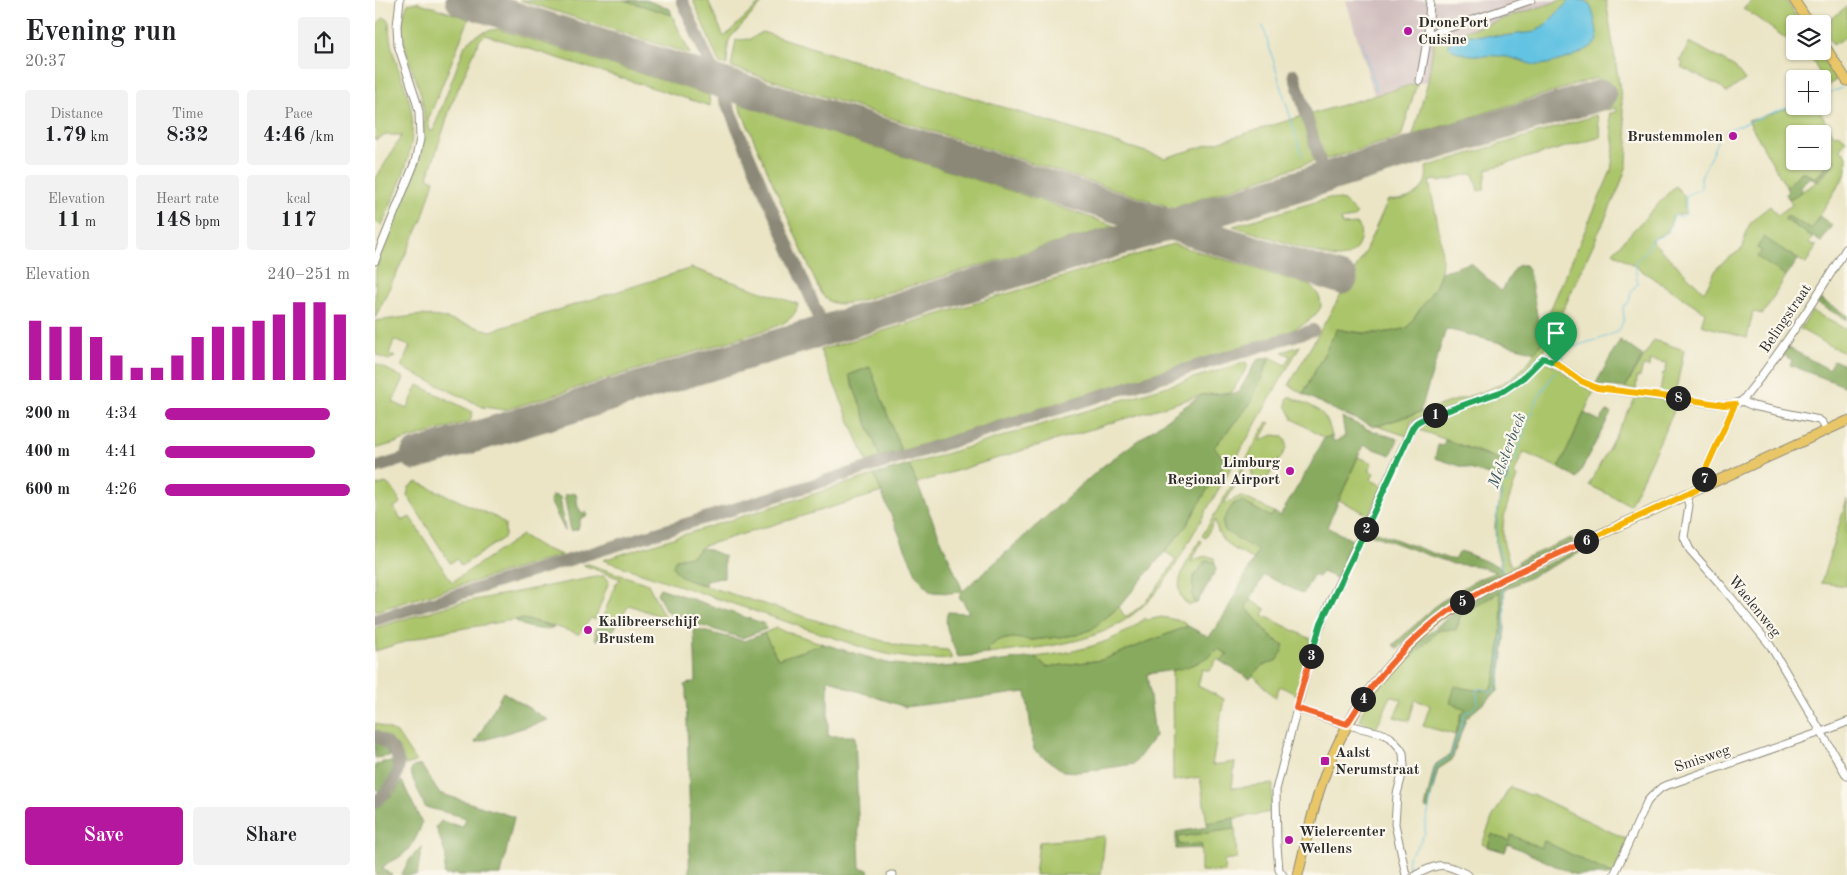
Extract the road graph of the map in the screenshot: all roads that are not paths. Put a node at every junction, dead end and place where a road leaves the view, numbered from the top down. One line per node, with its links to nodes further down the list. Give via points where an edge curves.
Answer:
1 (400, 0): 11 (street, via 398,45 418,106 420,139 415,162)
2 (1430, 0): 6 (street)
3 (1531, 0): 6 (street)
4 (1794, 0): 5 (main road)
5 (1804, 15)
6 (1428, 35): 9 (street)
7 (1831, 55): 8 (main road)
8 (1846, 78)
9 (1420, 81)
10 (1847, 247): 12 (street, Belingstraat, via 1799,324)
11 (375, 261)
12 (1738, 403): 14 (street, via 1819,420); 15 (street, Belingstraat, via 1705,471); 17 (street, via 1724,405 1597,388 1545,358 1510,388 1415,422 1321,623)
13 (1847, 421): 14 (main road)
14 (1826, 430): 15 (main road)
15 (1705, 486): 16 (main road)
16 (1686, 495): 19 (main road, via 1503,579 1453,608 1418,635 1392,662); 20 (street, Waelenweg, via 1689,505 1684,537 1690,550 1770,645)
17 (1296, 708): 19 (street); 22 (street, via 1276,790 1279,870)
18 (1847, 722): 20 (street, Smisweg)
19 (1347, 724): 23 (main road, via 1322,781); 24 (street, via 1390,736 1403,753 1395,824)
20 (1822, 732): 21 (street, Waelenweg); 27 (street, Smisweg, via 1682,779 1657,791 1647,802)
21 (1847, 776)
22 (1283, 875)
23 (1298, 875)
24 (1406, 875)
25 (1416, 875): 26 (street, via 1438,865)
26 (1468, 875)
27 (1614, 875)

